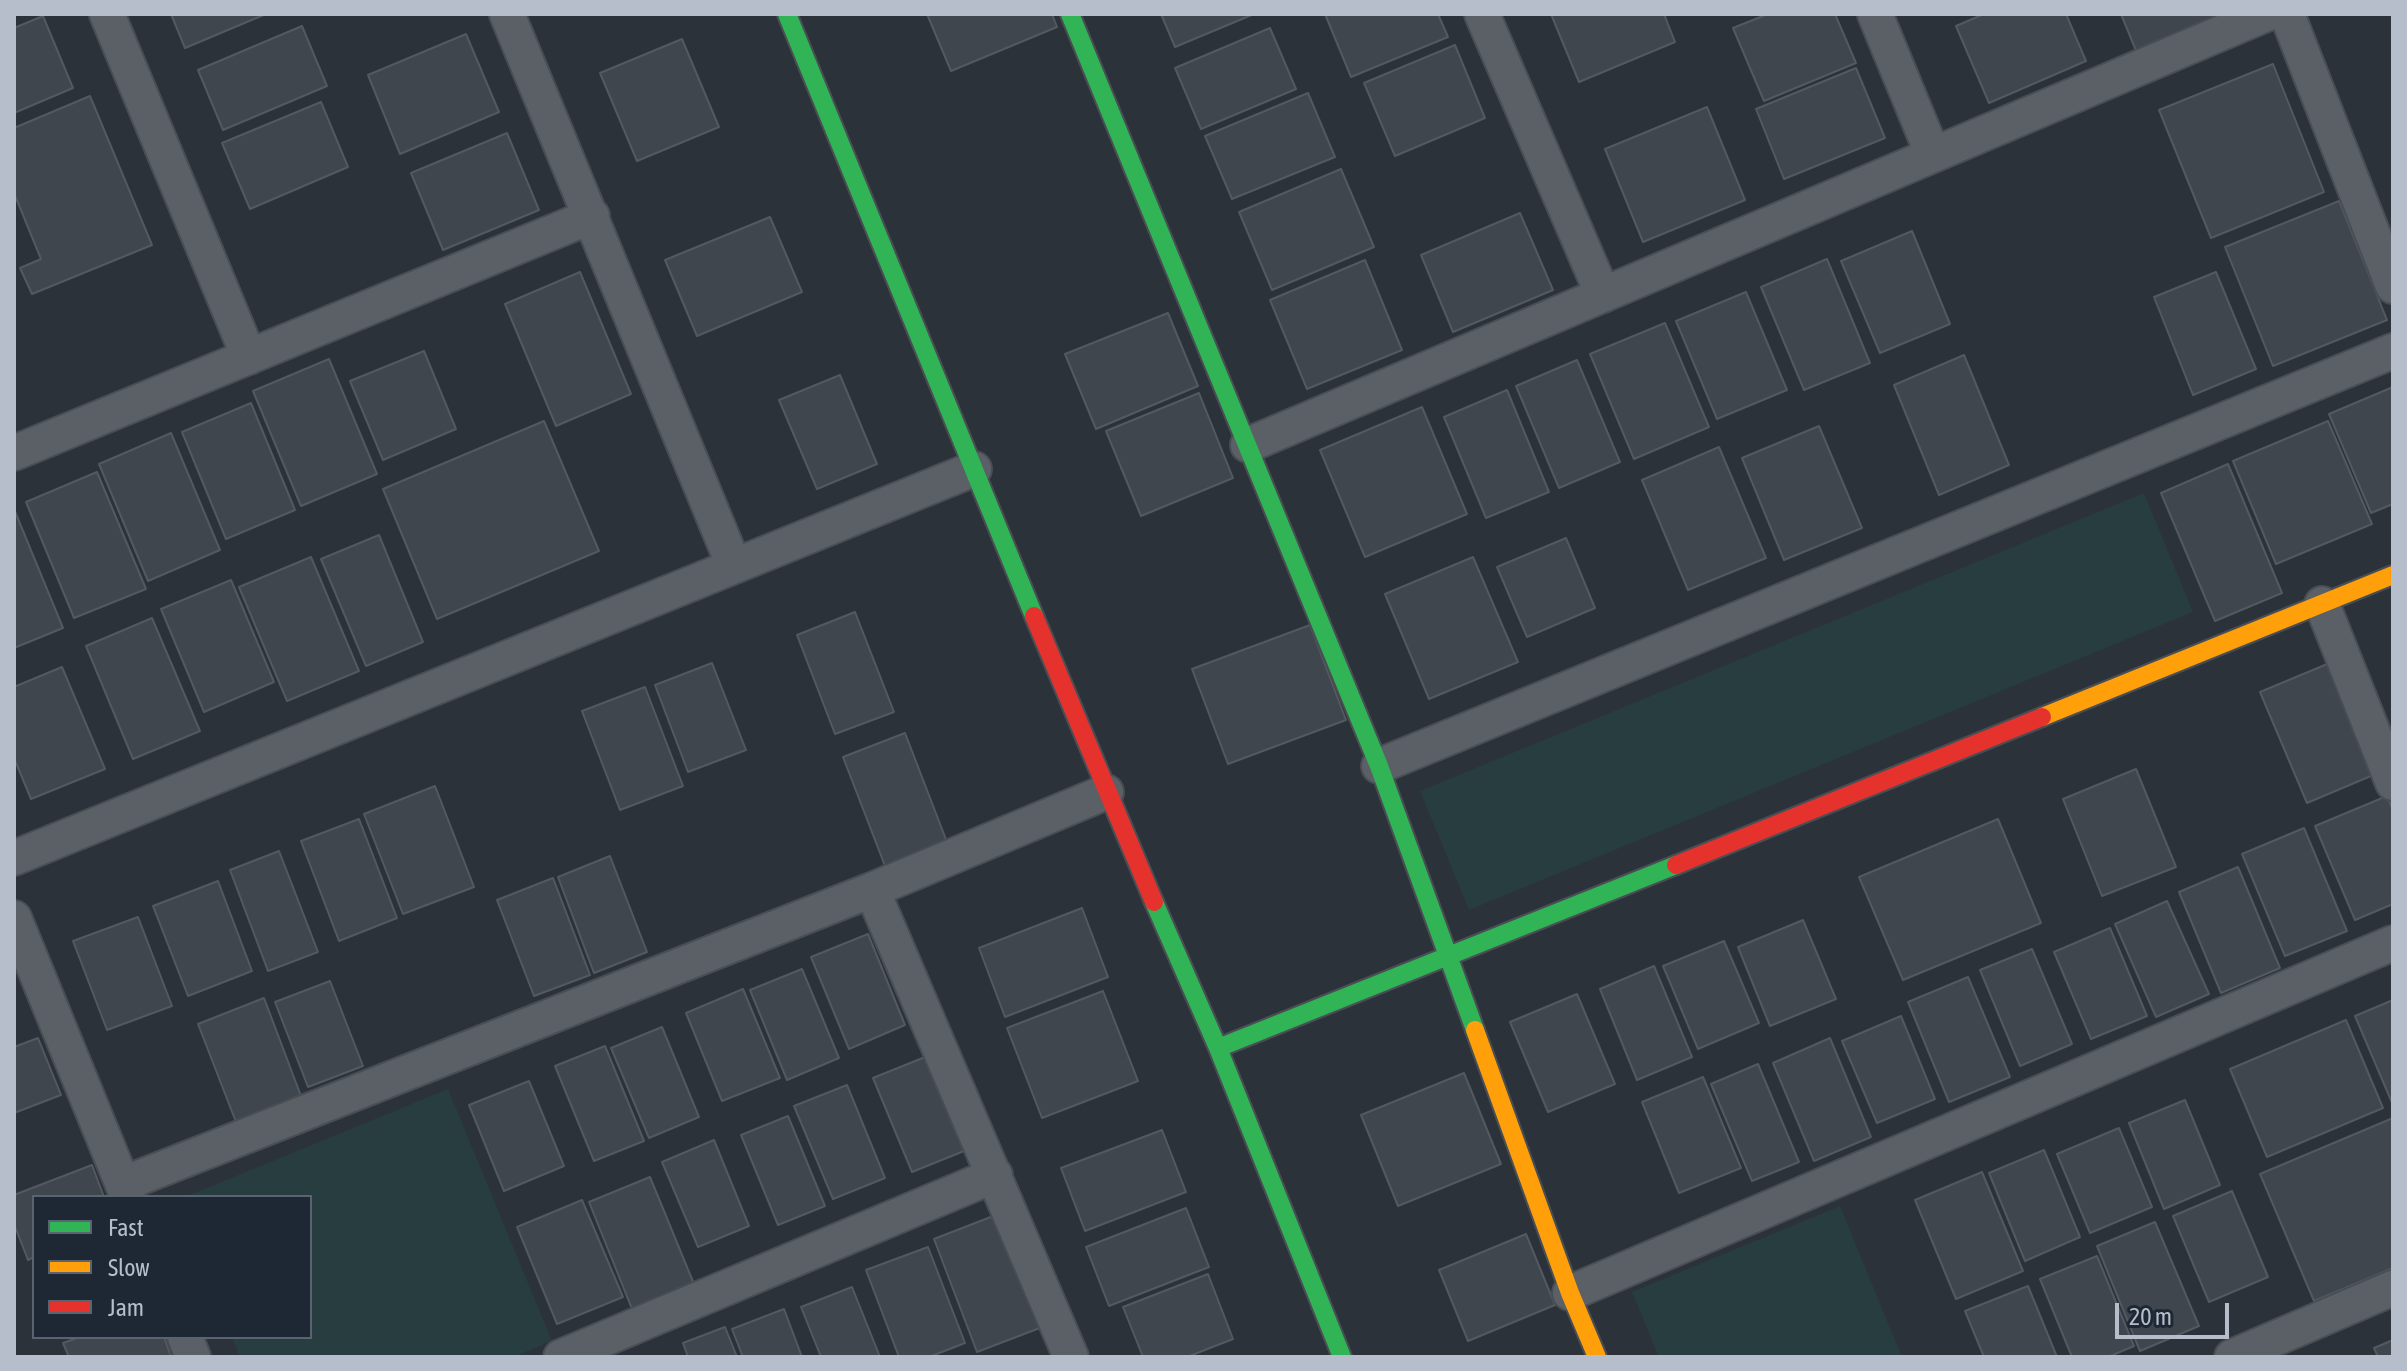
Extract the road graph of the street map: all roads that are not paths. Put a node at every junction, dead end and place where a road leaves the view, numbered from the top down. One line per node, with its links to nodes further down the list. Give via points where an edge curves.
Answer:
1 (107, 14): 14 (street)
2 (507, 14): 10 (street)
3 (787, 14): 17 (street)
4 (1070, 14): 15 (street)
5 (1482, 14): 12 (street)
6 (1875, 14): 9 (street)
7 (2266, 14): 9 (street)
8 (2287, 14): 11 (street)
9 (1933, 155): 12 (street)
10 (592, 216): 14 (street); 18 (street)
11 (2393, 286)
12 (1603, 295): 15 (street)
13 (2393, 351): 21 (street)
14 (249, 357): 16 (street)
15 (1248, 445): 21 (street)
16 (14, 453)
17 (974, 469): 18 (street); 23 (street)
18 (734, 566): 24 (street)
19 (2393, 575): 20 (street)
20 (2322, 604): 22 (street); 28 (street)
21 (1379, 766): 28 (street)
22 (2393, 783)
23 (1106, 792): 25 (street); 29 (street)
24 (14, 858)
25 (872, 890): 30 (street); 31 (street)
26 (14, 918): 31 (street)
27 (2393, 943): 33 (street)
28 (1449, 957): 29 (street); 33 (street)
29 (1218, 1048): 36 (street)
30 (995, 1175): 34 (street); 35 (street)
31 (125, 1191)
32 (2393, 1288): 38 (street)
33 (1570, 1293): 37 (street)
34 (561, 1357)
35 (1071, 1357)
36 (1342, 1357)
37 (1597, 1357)
38 (2232, 1357)

